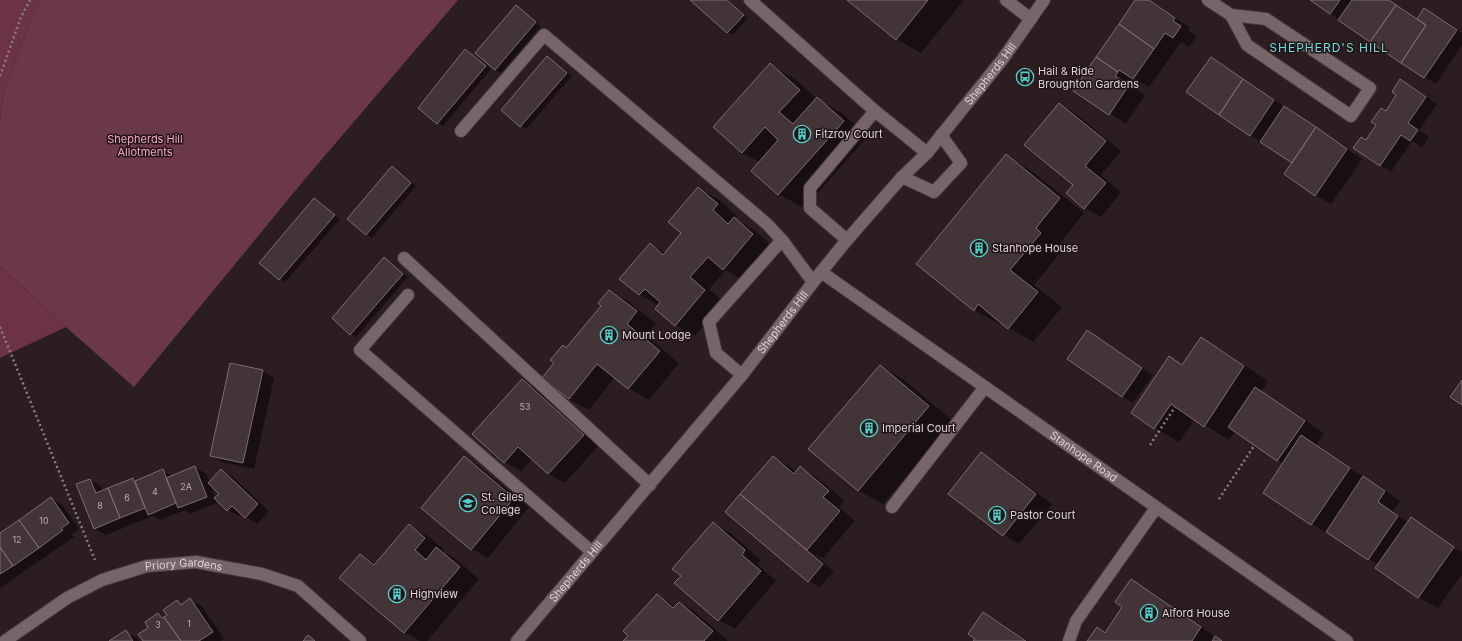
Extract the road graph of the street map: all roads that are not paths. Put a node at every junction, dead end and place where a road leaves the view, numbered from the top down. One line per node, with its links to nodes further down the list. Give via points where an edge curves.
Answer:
1 (750, 0): 7 (street)
2 (1006, 0): 6 (street)
3 (1044, 0): 6 (street, Shepherds Hill)
4 (1208, 0): 5 (street)
5 (1231, 15): 5 (street, via 1247,45 1351,116 1370,88 1266,19)
6 (1031, 19): 9 (street, Shepherds Hill, via 1002,60)
7 (875, 111): 10 (street); 13 (street, via 810,188 810,208)
8 (461, 130): 12 (street, via 544,35 767,224)
9 (941, 135): 10 (street, Shepherds Hill); 11 (street, via 961,163 934,192)
10 (927, 153): 11 (street, Shepherds Hill)
11 (902, 177): 13 (street, Shepherds Hill)
12 (782, 240): 16 (street); 18 (street, via 709,322 716,353)
13 (847, 240): 15 (street, Shepherds Hill)
14 (404, 258): 20 (street)
15 (821, 272): 16 (street, Shepherds Hill); 19 (street, Stanhope Road)
16 (813, 282): 18 (street, Shepherds Hill)
17 (408, 295): 23 (street, via 360,350)
18 (742, 375): 20 (street, Shepherds Hill)
19 (985, 387): 21 (street); 22 (street, Stanhope Road)
20 (650, 485): 23 (street, Shepherds Hill)
21 (892, 507)
22 (1156, 508): 27 (street, via 1076,621); 28 (street, Stanhope Road)
23 (592, 552): 26 (street, Shepherds Hill)
24 (5, 641): 25 (street, Priory Gardens, via 67,598 102,580 147,566 196,562 262,574 298,586)
25 (360, 641)
26 (517, 641)
27 (1069, 641)
28 (1347, 641)

